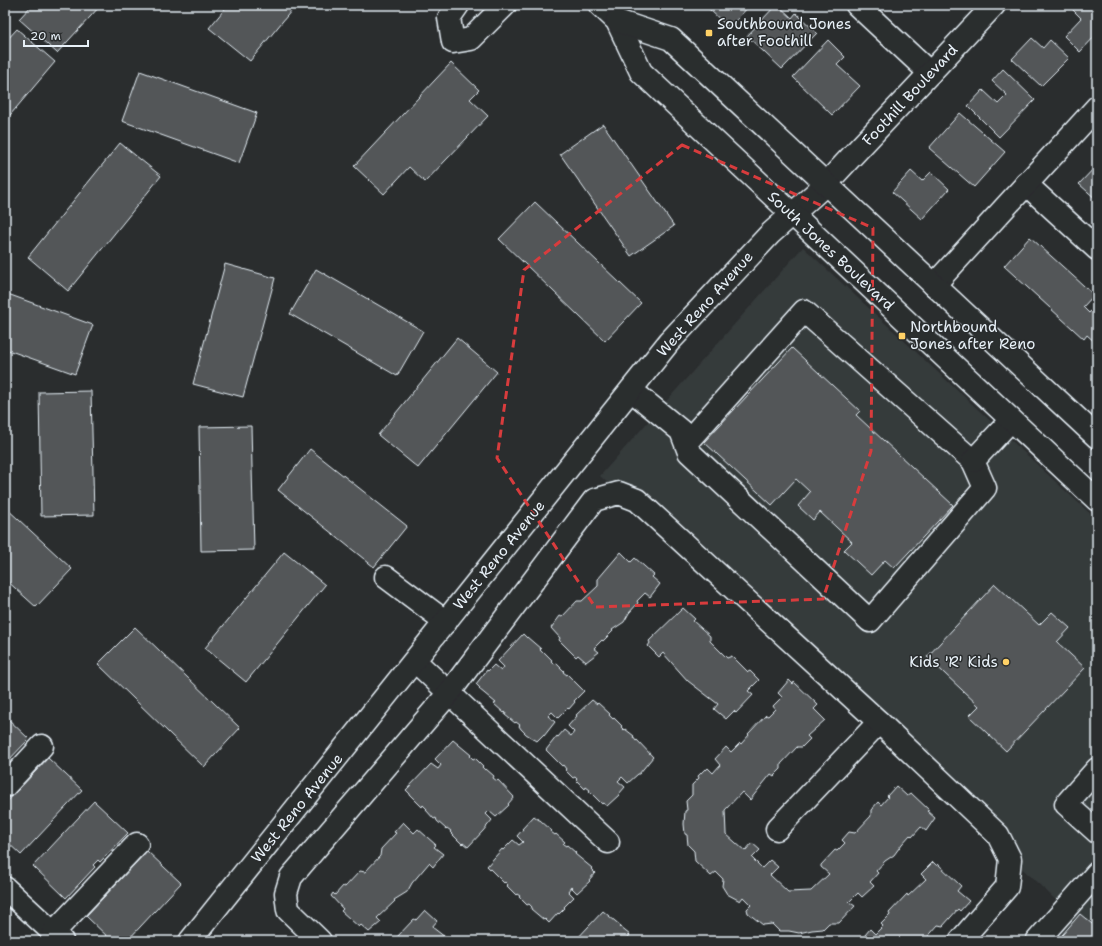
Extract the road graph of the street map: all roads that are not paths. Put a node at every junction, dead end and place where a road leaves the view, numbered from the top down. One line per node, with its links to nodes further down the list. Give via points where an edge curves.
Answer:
1 (458, 5): 2 (street, via 449,18 454,42 471,39)
2 (505, 5)
3 (600, 5): 6 (street, South Jones Boulevard)
4 (857, 5): 7 (street)
5 (994, 5): 7 (street, Foothill Boulevard)
6 (618, 21): 9 (street, South Jones Boulevard, via 671,39); 11 (street, South Jones Boulevard, via 641,72)
7 (930, 73): 9 (street, Foothill Boulevard)
8 (1097, 107): 10 (street)
9 (826, 184): 11 (street, West Reno Avenue); 13 (street, South Jones Boulevard)
10 (1026, 184): 12 (street); 13 (street)
11 (792, 214): 14 (street, West Reno Avenue, via 770,234 669,342); 15 (street, South Jones Boulevard)
12 (1097, 249)
13 (934, 285): 16 (street, South Jones Boulevard)
14 (631, 390): 17 (street, via 681,431); 21 (street, West Reno Avenue)
15 (1011, 420): 18 (street); 19 (street, South Jones Boulevard)
16 (1097, 437)
17 (686, 442): 18 (street, via 804,311); 18 (street, via 689,452 870,621 985,488)
18 (973, 461)
19 (1097, 500)
20 (386, 577): 21 (street)
21 (446, 622): 22 (street, West Reno Avenue)
22 (415, 661): 23 (street); 35 (street, West Reno Avenue)
23 (449, 693): 24 (street, via 594,500 619,493 637,500); 30 (street); 36 (street, via 291,877 286,893 288,910)
24 (879, 722): 28 (street); 37 (street, via 998,834 1010,858 1007,887)
25 (42, 746): 27 (street)
26 (1097, 769): 29 (street, via 1066,804)
27 (5, 786)
28 (777, 828)
29 (1097, 832)
30 (608, 842)
31 (137, 844): 34 (street)
32 (1097, 873): 38 (street)
33 (5, 888): 34 (street)
34 (59, 939)
35 (190, 941)
36 (320, 941)
37 (960, 941)
38 (1037, 941)

